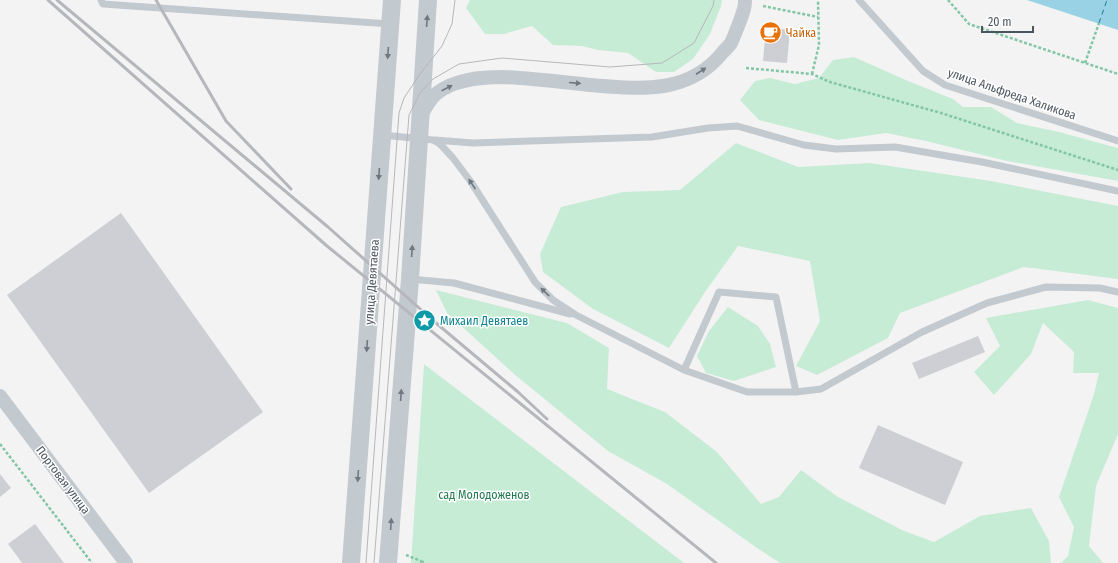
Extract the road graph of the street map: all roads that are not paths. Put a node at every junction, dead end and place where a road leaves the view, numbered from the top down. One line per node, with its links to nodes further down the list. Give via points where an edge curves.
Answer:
1 (101, 0): 6 (lane, via 103,4)
2 (392, 0): 6 (street, улица Девятаева)
3 (428, 0): 7 (street, one-way to 3)
4 (745, 0): 7 (street, one-way to 4, via 436,94 466,80 485,77 631,88 681,82 716,62 731,42)
5 (859, 0): 10 (lane, улица Альфреда Халикова, via 923,71 945,85)
6 (390, 24): 8 (street, улица Девятаева, one-way to 8)
7 (421, 116): 9 (street)
8 (382, 135): 9 (lane); 20 (street, улица Девятаева, one-way to 20)
9 (426, 139): 11 (lane, via 473,143 652,137 737,126 804,145 836,149 895,147 982,162); 12 (street, one-way to 9); 14 (lane, one-way to 9, via 553,300 535,282 458,164 440,144)
10 (1118, 141)
11 (1118, 191)
12 (410, 279): 14 (lane, via 454,283); 18 (street, one-way to 12)
13 (1118, 292): 16 (lane, via 1100,288 1046,286 987,302 922,332 821,389)
14 (576, 315): 15 (lane)
15 (684, 370): 16 (lane, via 747,392); 16 (lane, via 719,292 776,297)
16 (796, 392)
17 (0, 396): 19 (street, Портовая улица)
18 (395, 558)
19 (126, 563)
20 (351, 563)

